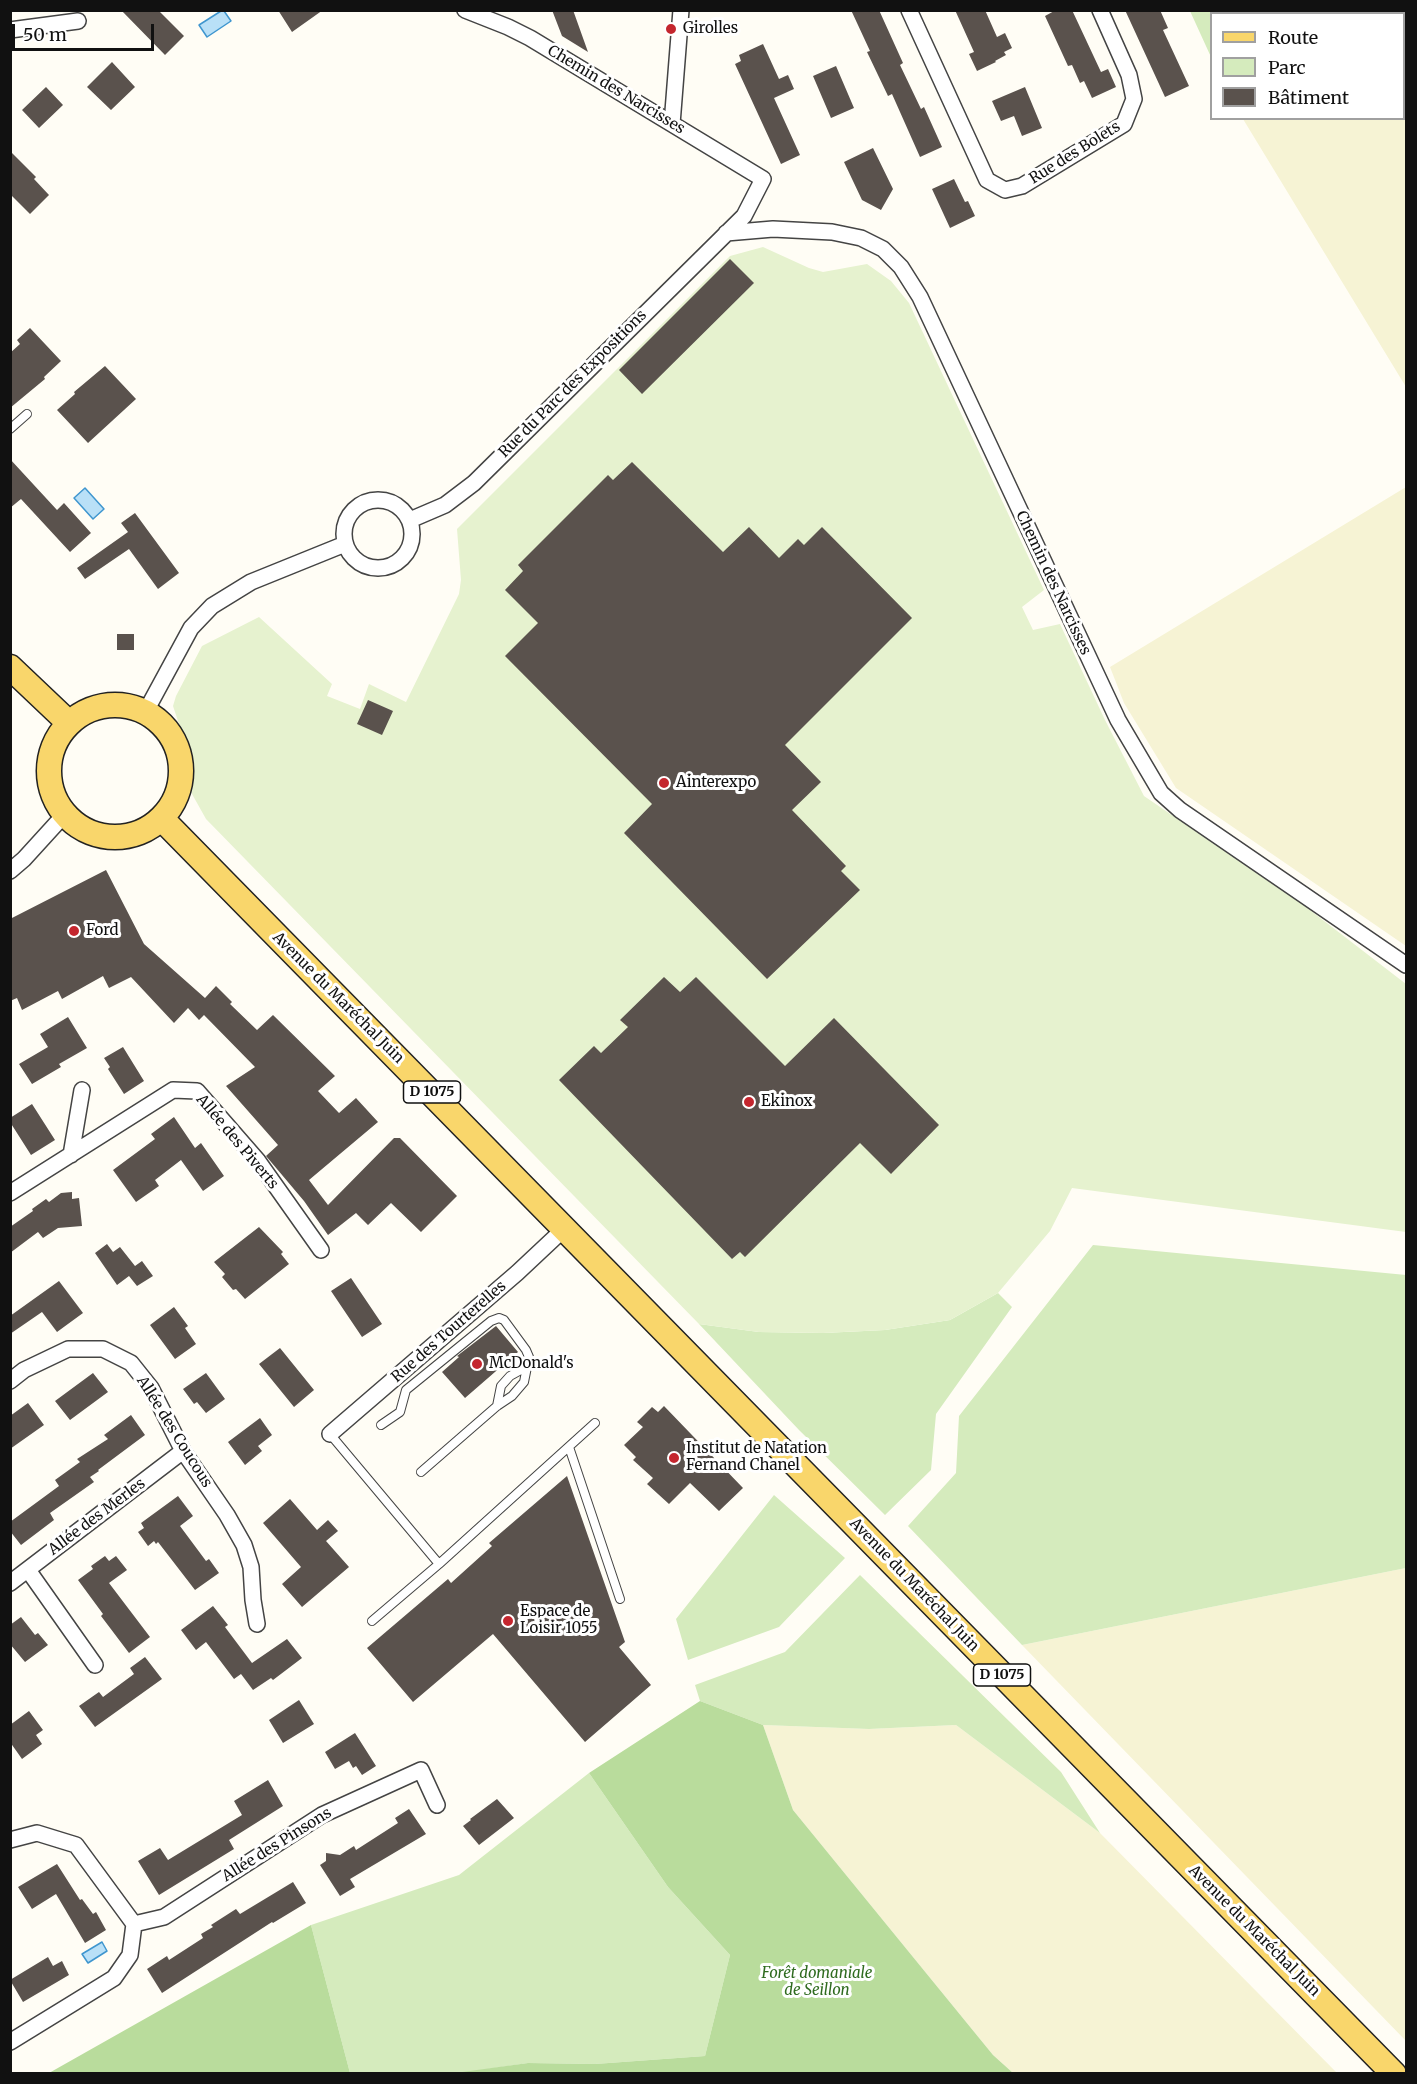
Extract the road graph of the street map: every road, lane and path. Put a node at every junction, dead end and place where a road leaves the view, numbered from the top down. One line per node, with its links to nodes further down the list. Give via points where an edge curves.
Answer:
1 (465, 10): 7 (street, Chemin des Narcisses, via 530,38)
2 (681, 10): 7 (street)
3 (909, 10): 4 (street, Rue des Bolets, via 987,180 1005,190 1022,186 1124,124 1134,99 1129,75)
4 (1100, 10)
5 (78, 21): 6 (street)
6 (10, 30)
7 (672, 124): 8 (street, Chemin des Narcisses)
8 (763, 180): 9 (street, Rue du Parc des Expositions, via 744,216)
9 (726, 233): 12 (street, Rue du Parc des Expositions, via 474,483 445,506); 20 (street, Chemin des Narcisses, via 773,229 832,232 861,238 882,249 901,267 920,297 1118,720 1161,793 1180,810)
10 (27, 414): 11 (lane)
11 (10, 429)
12 (410, 520): 13 (street, via 395,504 375,500 363,503 347,520); 13 (street, via 412,540 403,558 395,564 365,566)
13 (345, 544): 15 (street, via 251,582 212,606 191,627)
14 (10, 667): 16 (main road)
15 (146, 711): 16 (main road, via 117,704 99,706); 18 (main road, via 173,737 181,758 182,780 175,801)
16 (69, 723): 17 (main road, via 55,744 49,768 55,800)
17 (64, 814): 18 (main road, via 81,828 101,836 123,837 144,831); 19 (street)
18 (162, 819): 24 (main road, Avenue du Maréchal Juin / D 1075)
19 (10, 871)
20 (1407, 965)
21 (82, 1090): 22 (street)
22 (71, 1155): 23 (street, Allée des Piverts); 25 (street, Allée des Piverts, via 173,1089 197,1091 258,1161)
23 (10, 1193)
24 (566, 1228): 31 (street, Rue des Tourterelles); 46 (main road, Avenue du Maréchal Juin / D 1075)
25 (321, 1250)
26 (528, 1366): 28 (lane, via 524,1382); 28 (lane, via 501,1386); 30 (lane, via 526,1350 504,1320 491,1321 406,1390 400,1412)
27 (10, 1381): 33 (street, Allée des Coucous, via 68,1349 104,1349 131,1363 151,1388)
28 (497, 1406): 34 (lane)
29 (596, 1423): 32 (lane)
30 (381, 1425)
31 (330, 1434): 35 (lane)
32 (569, 1447): 35 (lane); 38 (lane)
33 (183, 1450): 36 (street, Allée des Merles); 40 (street, Allée des Coucous, via 244,1545 251,1567)
34 (421, 1472)
35 (439, 1564): 39 (lane)
36 (28, 1570): 37 (street, Allée des Merles); 41 (street)
37 (10, 1583)
38 (620, 1599)
39 (372, 1621)
40 (257, 1623)
41 (95, 1665)
42 (437, 1805): 44 (street, Allée des Pinsons, via 421,1770 322,1815 164,1917)
43 (10, 1840): 44 (street, via 37,1833 76,1845)
44 (134, 1924): 45 (street, via 130,1955 114,1978)
45 (10, 2042)
46 (1394, 2073)

